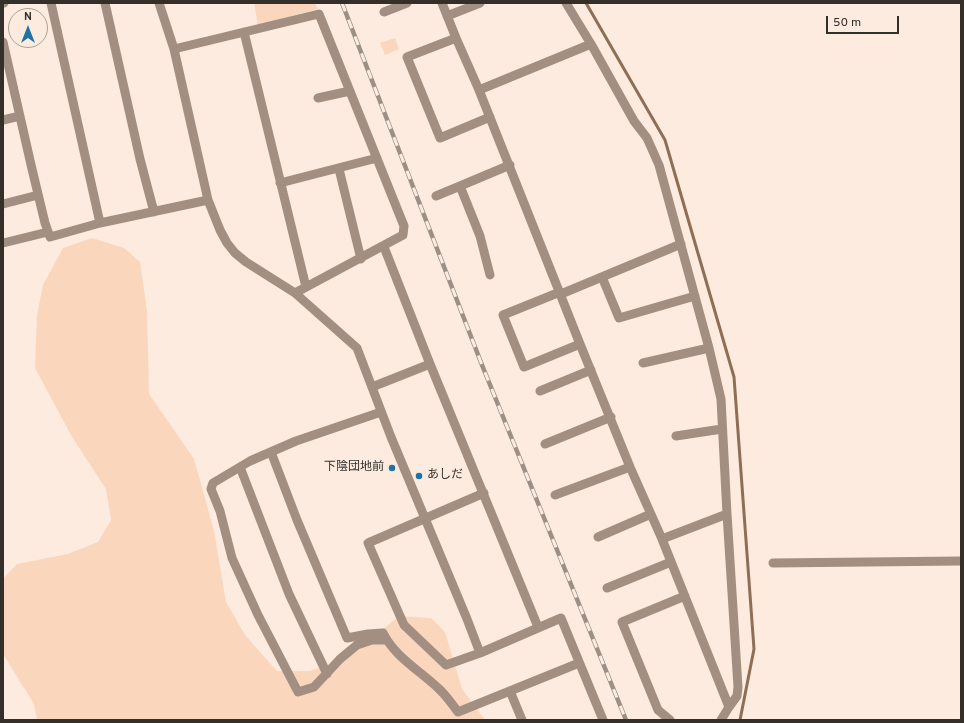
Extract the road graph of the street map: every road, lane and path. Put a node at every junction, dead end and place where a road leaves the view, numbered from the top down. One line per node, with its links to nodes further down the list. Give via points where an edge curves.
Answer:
1 (51, 3): 31 (street)
2 (105, 3): 30 (street)
3 (159, 3): 14 (street)
4 (407, 3): 8 (street)
5 (442, 3): 9 (street)
6 (480, 3): 9 (street)
7 (566, 3): 13 (street)
8 (384, 12)
9 (447, 16): 11 (street)
10 (244, 32): 14 (street); 16 (street, via 319,14); 24 (street)
11 (456, 38): 15 (street); 19 (street, via 407,57 440,138)
12 (3, 42): 18 (street)
13 (591, 44): 15 (street); 34 (street, via 659,165)
14 (174, 49): 28 (street)
15 (479, 90): 19 (street)
16 (350, 91): 17 (street); 21 (street)
17 (318, 98)
18 (20, 116): 20 (street); 26 (street)
19 (490, 117): 22 (street)
20 (3, 120)
21 (377, 158): 23 (street); 35 (street, via 404,226 404,235)
22 (510, 165): 25 (street); 41 (street)
23 (339, 169): 24 (street); 36 (street)
24 (280, 183): 39 (street)
25 (460, 186): 27 (street); 37 (street, via 480,236)
26 (38, 195): 29 (street); 32 (street)
27 (436, 196)
28 (208, 200): 30 (street); 40 (street, via 220,230 235,253)
29 (3, 204)
30 (154, 212): 31 (street)
31 (100, 223): 32 (street, via 50,237)
32 (48, 232): 33 (street)
33 (3, 243)
34 (681, 244): 38 (street); 42 (street)
35 (384, 247): 36 (street); 46 (street)
36 (361, 259): 39 (street)
37 (490, 275)
38 (602, 277): 41 (street); 42 (street, via 620,318)
39 (306, 288): 40 (street)
40 (295, 293): 48 (street, via 357,348)
41 (561, 293): 43 (street); 43 (street, via 503,315 524,367)
42 (695, 296): 44 (street)
43 (580, 344): 47 (street)
44 (709, 348): 45 (street); 52 (street, via 721,399)
45 (644, 363)
46 (430, 364): 48 (street); 58 (street)
47 (591, 370): 49 (street); 51 (street)
48 (372, 387): 50 (street)
49 (540, 391)
50 (382, 412): 55 (street); 62 (street)
51 (611, 417): 54 (street); 57 (street)
52 (722, 429): 53 (street); 61 (street)
53 (676, 436)
54 (545, 444)
55 (271, 452): 56 (street); 71 (street, via 347,638 384,632)
56 (240, 466): 74 (street, via 289,594); 74 (street, via 212,483 211,489 220,511 232,558 298,692 314,687)
57 (630, 467): 59 (street); 60 (street)
58 (484, 493): 62 (street); 70 (street)
59 (555, 495)
60 (652, 514): 63 (street); 64 (street)
61 (727, 514): 64 (street); 76 (street, via 738,687 737,696)
62 (424, 519): 72 (street); 72 (street, via 368,543 404,625 446,664)
63 (598, 537)
64 (662, 539): 66 (street)
65 (961, 561): 67 (street)
66 (671, 562): 68 (street); 69 (street)
67 (773, 563)
68 (607, 588)
69 (685, 596): 76 (street); 79 (street, via 622,622 658,710)
70 (538, 627): 72 (street); 73 (street, via 561,618)
71 (387, 640): 74 (street, via 372,640 357,645); 75 (street, via 398,654 439,689 458,712)
72 (480, 653)
73 (579, 663): 75 (street); 78 (street)
74 (327, 674)
75 (510, 691): 77 (street)
76 (729, 707): 80 (street)
77 (522, 720)
78 (603, 720)
79 (670, 720)
80 (720, 720)

